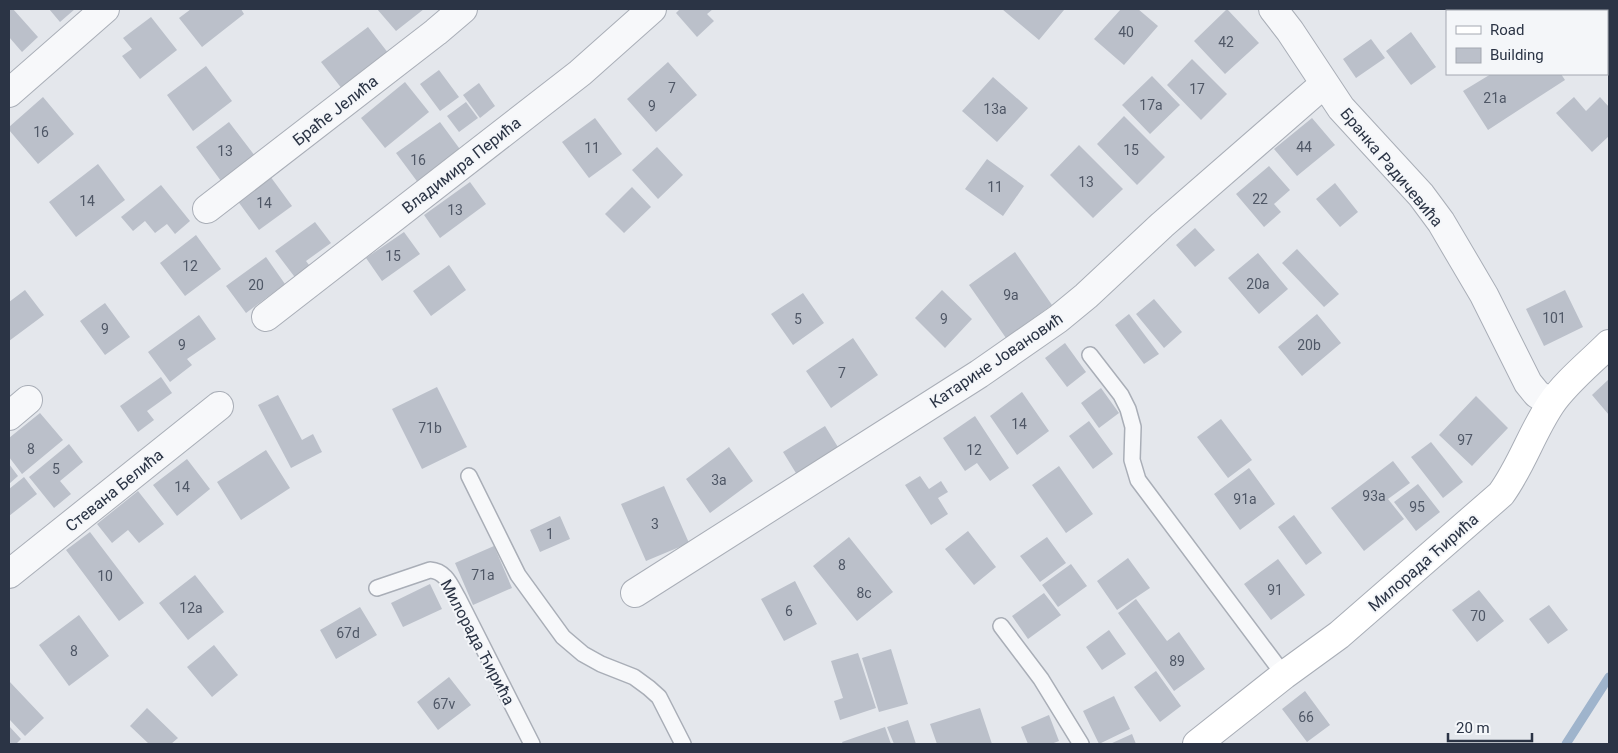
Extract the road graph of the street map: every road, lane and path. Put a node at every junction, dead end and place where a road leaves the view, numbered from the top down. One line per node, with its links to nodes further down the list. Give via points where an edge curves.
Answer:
1 (105, 9): 6 (street)
2 (463, 9): 7 (street, Браће Јелића)
3 (652, 9): 8 (street, Владимира Перића, via 580,73)
4 (1273, 9): 5 (street, Бранка Радичевића)
5 (1324, 84): 11 (street, Бранка Радичевића, via 1440,222 1484,295 1528,383); 16 (street, Катарине Јовановић, via 1058,319 979,374)
6 (9, 92)
7 (207, 209)
8 (266, 317)
9 (1609, 344): 11 (street, Милорада Ћирића)
10 (1090, 355): 18 (lane, via 1128,409 1133,428 1132,460 1138,480)
11 (1551, 403): 18 (street, Милорада Ћирића, via 1514,477 1501,494 1339,635)
12 (219, 406): 14 (street, Стевана Белића)
13 (469, 476): 20 (lane, via 518,575 563,637 583,654 634,678 654,692)
14 (9, 574)
15 (377, 588): 19 (lane, Милорада Ћирића, via 430,570 444,574)
16 (635, 593)
17 (1001, 626): 21 (lane, via 1041,679)
18 (1284, 675): 22 (street, Милорада Ћирића)
19 (532, 744)
20 (683, 744)
21 (1081, 744)
22 (1197, 744)

